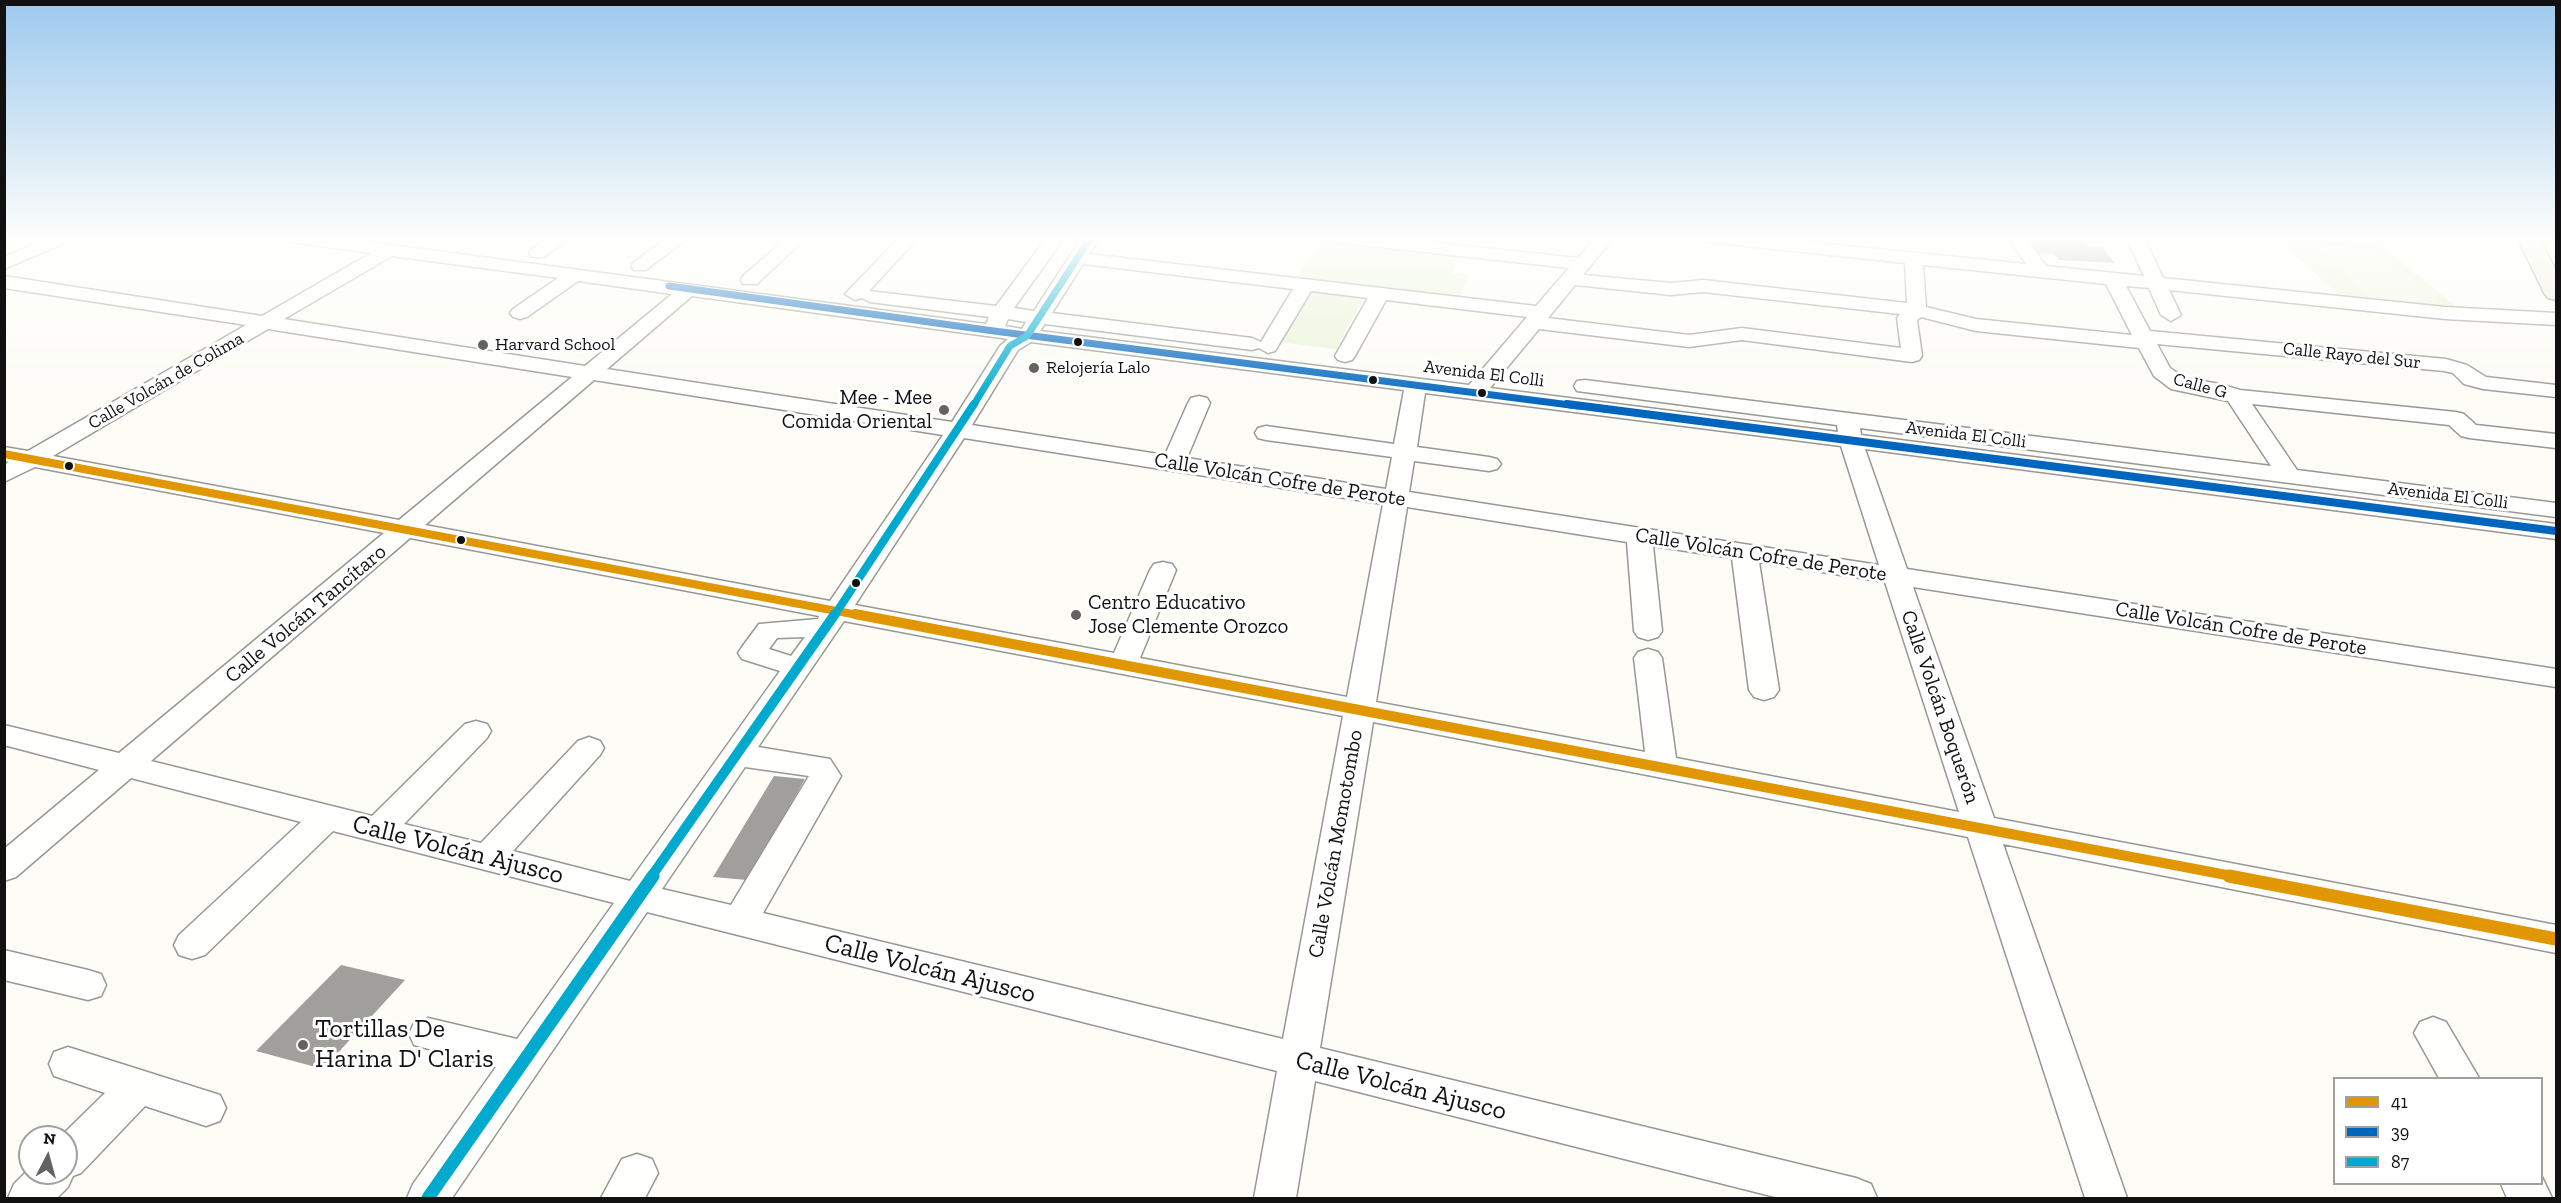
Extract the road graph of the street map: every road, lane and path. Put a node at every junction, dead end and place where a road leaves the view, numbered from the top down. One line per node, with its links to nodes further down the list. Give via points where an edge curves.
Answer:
1 (77, 293): 24 (street, Calle Volcán Cofre de Perote)
2 (315, 293): 24 (street, Calle Volcán de Colima)
3 (549, 293): 20 (street)
4 (684, 293): 29 (street, Calle Volcán Tancítaro)
5 (723, 293): 25 (street, Avenida El Colli)
6 (849, 293): 17 (street, Avenida El Colli)
7 (1030, 293): 25 (street)
8 (1045, 293): 25 (street)
9 (1300, 293): 27 (street)
10 (1373, 293): 18 (street)
11 (1558, 293): 22 (street)
12 (1767, 293): 19 (street, Calle Rayo del Sur)
13 (1916, 293): 19 (street)
14 (2121, 293): 26 (street, Calle G)
15 (2163, 293): 21 (street)
16 (2249, 293): 23 (street, via 2445,313)
17 (855, 294): 25 (street, Avenida El Colli)
18 (1380, 294): 22 (street); 28 (street)
19 (1917, 310): 22 (street, via 1907,318 1912,356 1742,334 1689,341); 26 (street, Calle Rayo del Sur, via 1976,325)
20 (520, 313)
21 (2171, 315)
22 (1538, 317): 30 (street)
23 (2556, 319)
24 (265, 322): 29 (street, Calle Volcán Cofre de Perote); 41 (street, Calle Volcán de Colima)
25 (1014, 329): 27 (street, Avenida El Colli); 31 (street, Avenida El Colli); 35 (street)
26 (2145, 340): 32 (street, Calle Rayo del Sur, via 2446,365 2483,383); 33 (street, Calle G, via 2161,372 2171,381)
27 (1269, 346): 28 (street, Avenida El Colli)
28 (1345, 356): 30 (street, Avenida El Colli)
29 (590, 373): 35 (street, Calle Volcán Cofre de Perote); 48 (street, Calle Volcán Tancítaro)
30 (1483, 383): 31 (street, Avenida El Colli); 36 (street, Avenida El Colli)
31 (1416, 384): 39 (street, Calle Volcán Momotombo)
32 (2556, 391)
33 (2236, 396): 38 (street, Calle G, via 2456,418 2469,431); 45 (street)
34 (1198, 403): 42 (street)
35 (958, 430): 42 (street, Calle Volcán Cofre de Perote); 54 (street)
36 (1849, 430): 45 (street, Avenida El Colli); 49 (street, Avenida El Colli); 53 (street, Calle Volcán Boquerón)
37 (1266, 433): 39 (street)
38 (2556, 441)
39 (1403, 453): 43 (street); 46 (street, Calle Volcán Momotombo)
40 (4, 454): 41 (street)
41 (32, 459): 44 (street, Calle Volcán de Colima); 48 (street)
42 (1173, 464): 46 (street, Calle Volcán Cofre de Perote)
43 (1489, 464)
44 (4, 475)
45 (2289, 476): 47 (street, Avenida El Colli)
46 (1396, 498): 50 (street, Calle Volcán Cofre de Perote); 59 (street, Calle Volcán Momotombo)
47 (2556, 510)
48 (405, 530): 54 (street); 64 (street, Calle Volcán Tancítaro)
49 (2556, 531)
50 (1639, 536): 51 (street, Calle Volcán Cofre de Perote); 65 (street)
51 (1744, 552): 53 (street, Calle Volcán Cofre de Perote); 58 (street)
52 (1163, 570): 55 (street)
53 (1896, 576): 57 (street, Calle Volcán Cofre de Perote); 67 (street, Calle Volcán Boquerón)
54 (831, 619): 55 (street); 56 (street); 56 (street, via 769,630 752,653)
55 (1123, 666): 59 (street)
56 (797, 667): 63 (street)
57 (2556, 678)
58 (1764, 690)
59 (1359, 711): 65 (street); 80 (street, Calle Volcán Momotombo)
60 (476, 731): 68 (street)
61 (4, 735): 64 (street, Calle Volcán Ajusco)
62 (589, 748): 69 (street)
63 (736, 755): 71 (street); 72 (street, via 819,767 825,776)
64 (126, 766): 66 (street, Calle Volcán Ajusco); 70 (street, Calle Volcán Tancítaro)
65 (1662, 766): 67 (street)
66 (327, 817): 68 (street, Calle Volcán Ajusco); 74 (street)
67 (1982, 829): 73 (street); 92 (street, Calle Volcán Boquerón)
68 (378, 830): 69 (street, Calle Volcán Ajusco)
69 (487, 858): 71 (street, Calle Volcán Ajusco)
70 (4, 868)
71 (638, 896): 72 (street, Calle Volcán Ajusco); 79 (street)
72 (740, 921): 80 (street, Calle Volcán Ajusco)
73 (2556, 939)
74 (192, 945)
75 (4, 965): 76 (street)
76 (88, 985)
77 (2433, 1033): 82 (street)
78 (428, 1034): 79 (street)
79 (525, 1058): 89 (street)
80 (1299, 1060): 90 (street, Calle Volcán Momotombo); 91 (street, Calle Volcán Ajusco)
81 (68, 1064): 83 (street)
82 (2459, 1077)
83 (138, 1086): 84 (street); 85 (street)
84 (206, 1107)
85 (78, 1147)
86 (41, 1185): 88 (street)
87 (2523, 1185): 93 (street)
88 (29, 1198)
89 (428, 1198)
90 (1275, 1198)
91 (1856, 1198)
92 (2106, 1198)
93 (2531, 1198)

